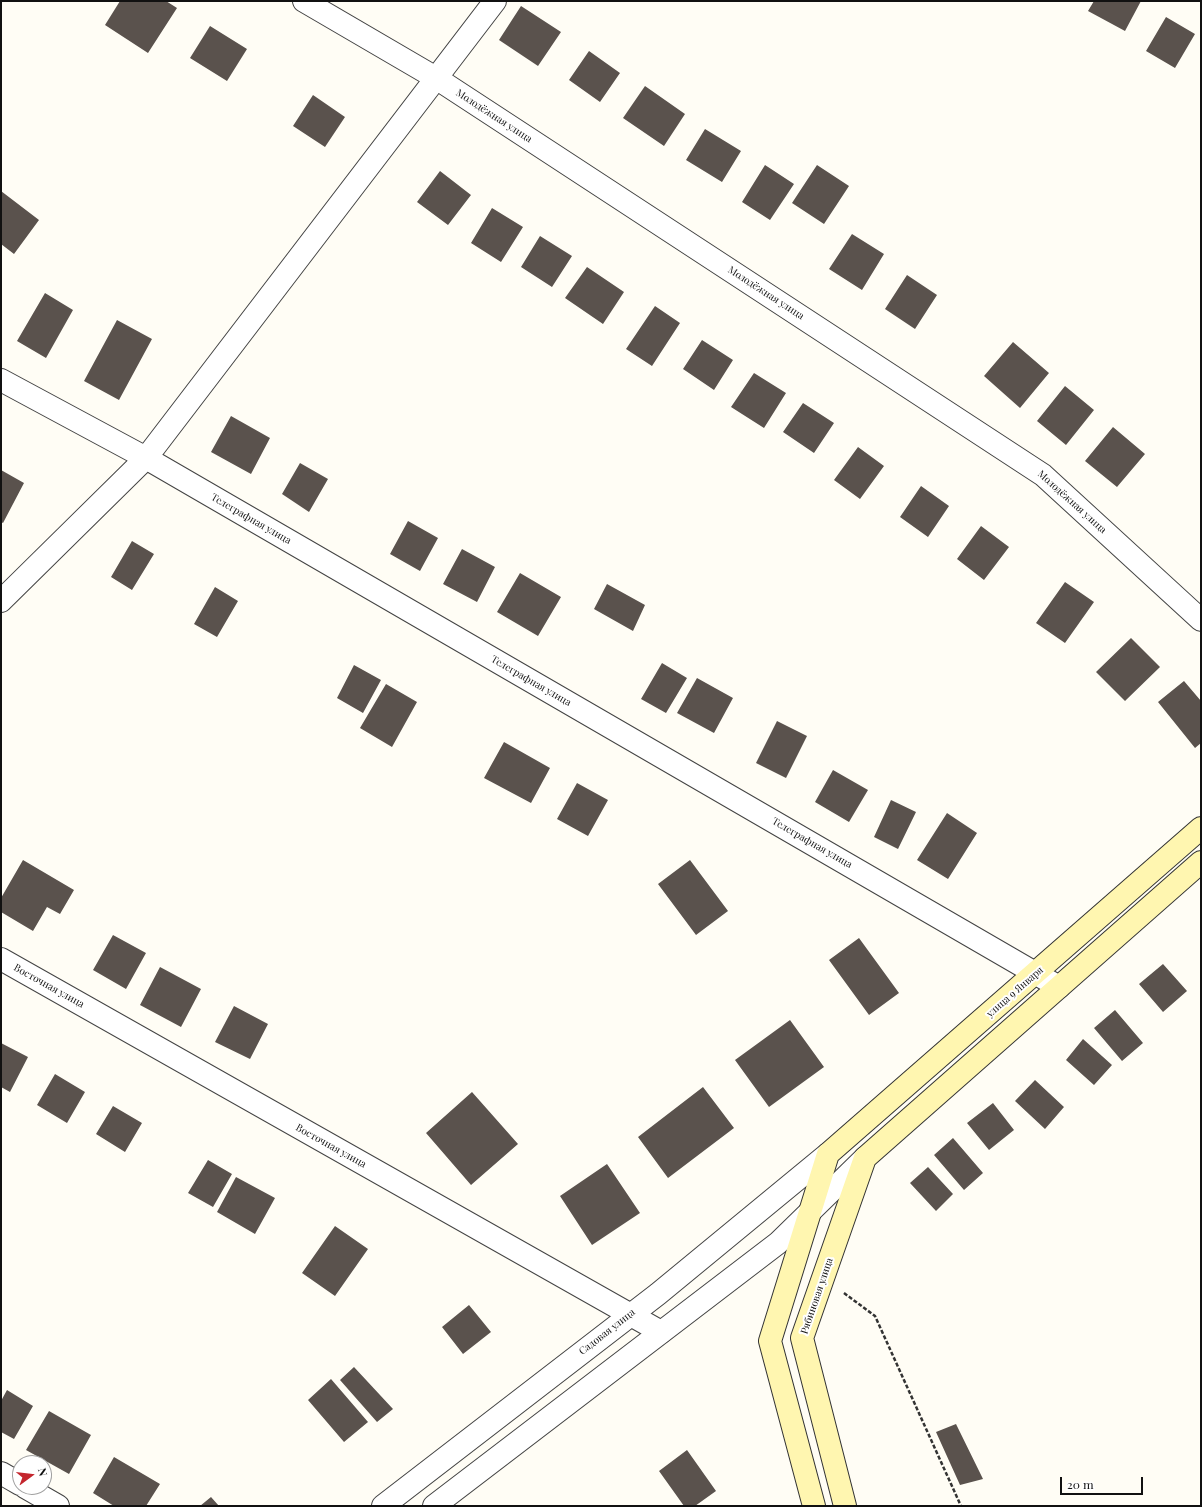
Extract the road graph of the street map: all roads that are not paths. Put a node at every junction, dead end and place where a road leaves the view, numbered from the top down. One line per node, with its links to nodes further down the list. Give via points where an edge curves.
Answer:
1 (304, 1): 3 (street, Молодёжная улица)
2 (495, 1): 3 (street)
3 (436, 78): 5 (street); 7 (street, Молодёжная улица, via 1043,475)
4 (1, 380): 5 (street, Телеграфная улица)
5 (146, 458): 6 (street); 11 (street, Телеграфная улица)
6 (1, 601)
7 (1201, 620)
8 (1201, 828): 11 (main road, улица 9 Января)
9 (1201, 862): 12 (main road)
10 (1, 959): 16 (street, Восточная улица)
11 (1036, 973): 12 (street, Телеграфная улица); 13 (main road, улица 9 Января)
12 (1059, 987): 14 (main road)
13 (828, 1154): 15 (main road); 16 (street, Садовая улица)
14 (865, 1158): 15 (street); 25 (main road, Рябиновая улица, via 802,1338)
15 (810, 1211): 17 (street, via 778,1243); 24 (main road, via 770,1341)
16 (630, 1315): 17 (street, Восточная улица); 22 (street, Садовая улица)
17 (661, 1332): 23 (street)
18 (1, 1473): 19 (street)
19 (12, 1479)
20 (39, 1495): 21 (street)
21 (58, 1506)
22 (383, 1506)
23 (434, 1506)
24 (814, 1506)
25 (846, 1506)

